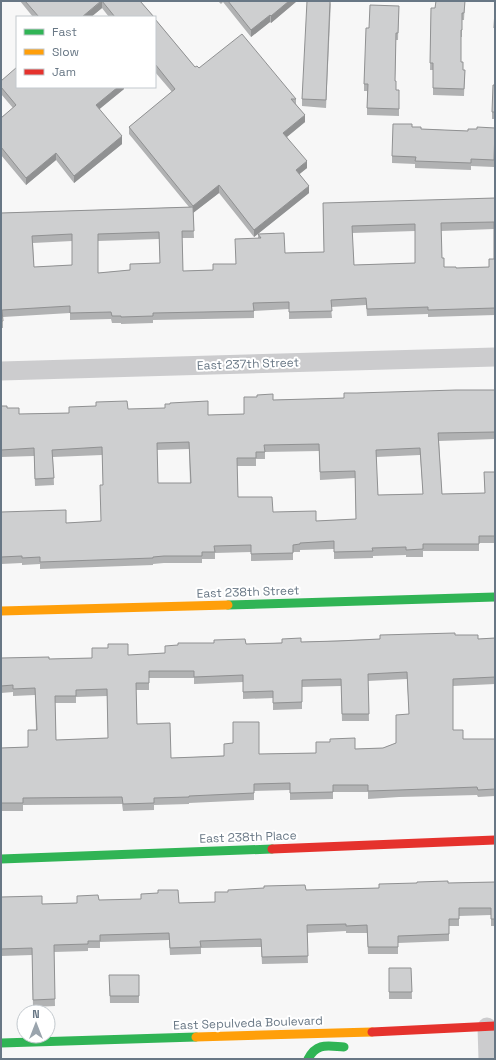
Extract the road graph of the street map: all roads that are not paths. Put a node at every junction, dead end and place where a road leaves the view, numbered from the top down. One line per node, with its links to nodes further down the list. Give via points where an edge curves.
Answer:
1 (495, 357): 2 (street, East 237th Street)
2 (1, 371)
3 (495, 597): 4 (street, East 238th Street)
4 (1, 612)
5 (495, 840): 6 (street, East 238th Place)
6 (1, 859)
7 (491, 1027): 8 (street, East Sepulveda Boulevard); 13 (street)
8 (388, 1031): 9 (street); 10 (street, East Sepulveda Boulevard)
9 (379, 1040)
10 (1, 1043)
11 (352, 1046): 12 (street, via 322,1046 316,1048)
12 (308, 1059)
13 (488, 1059)

